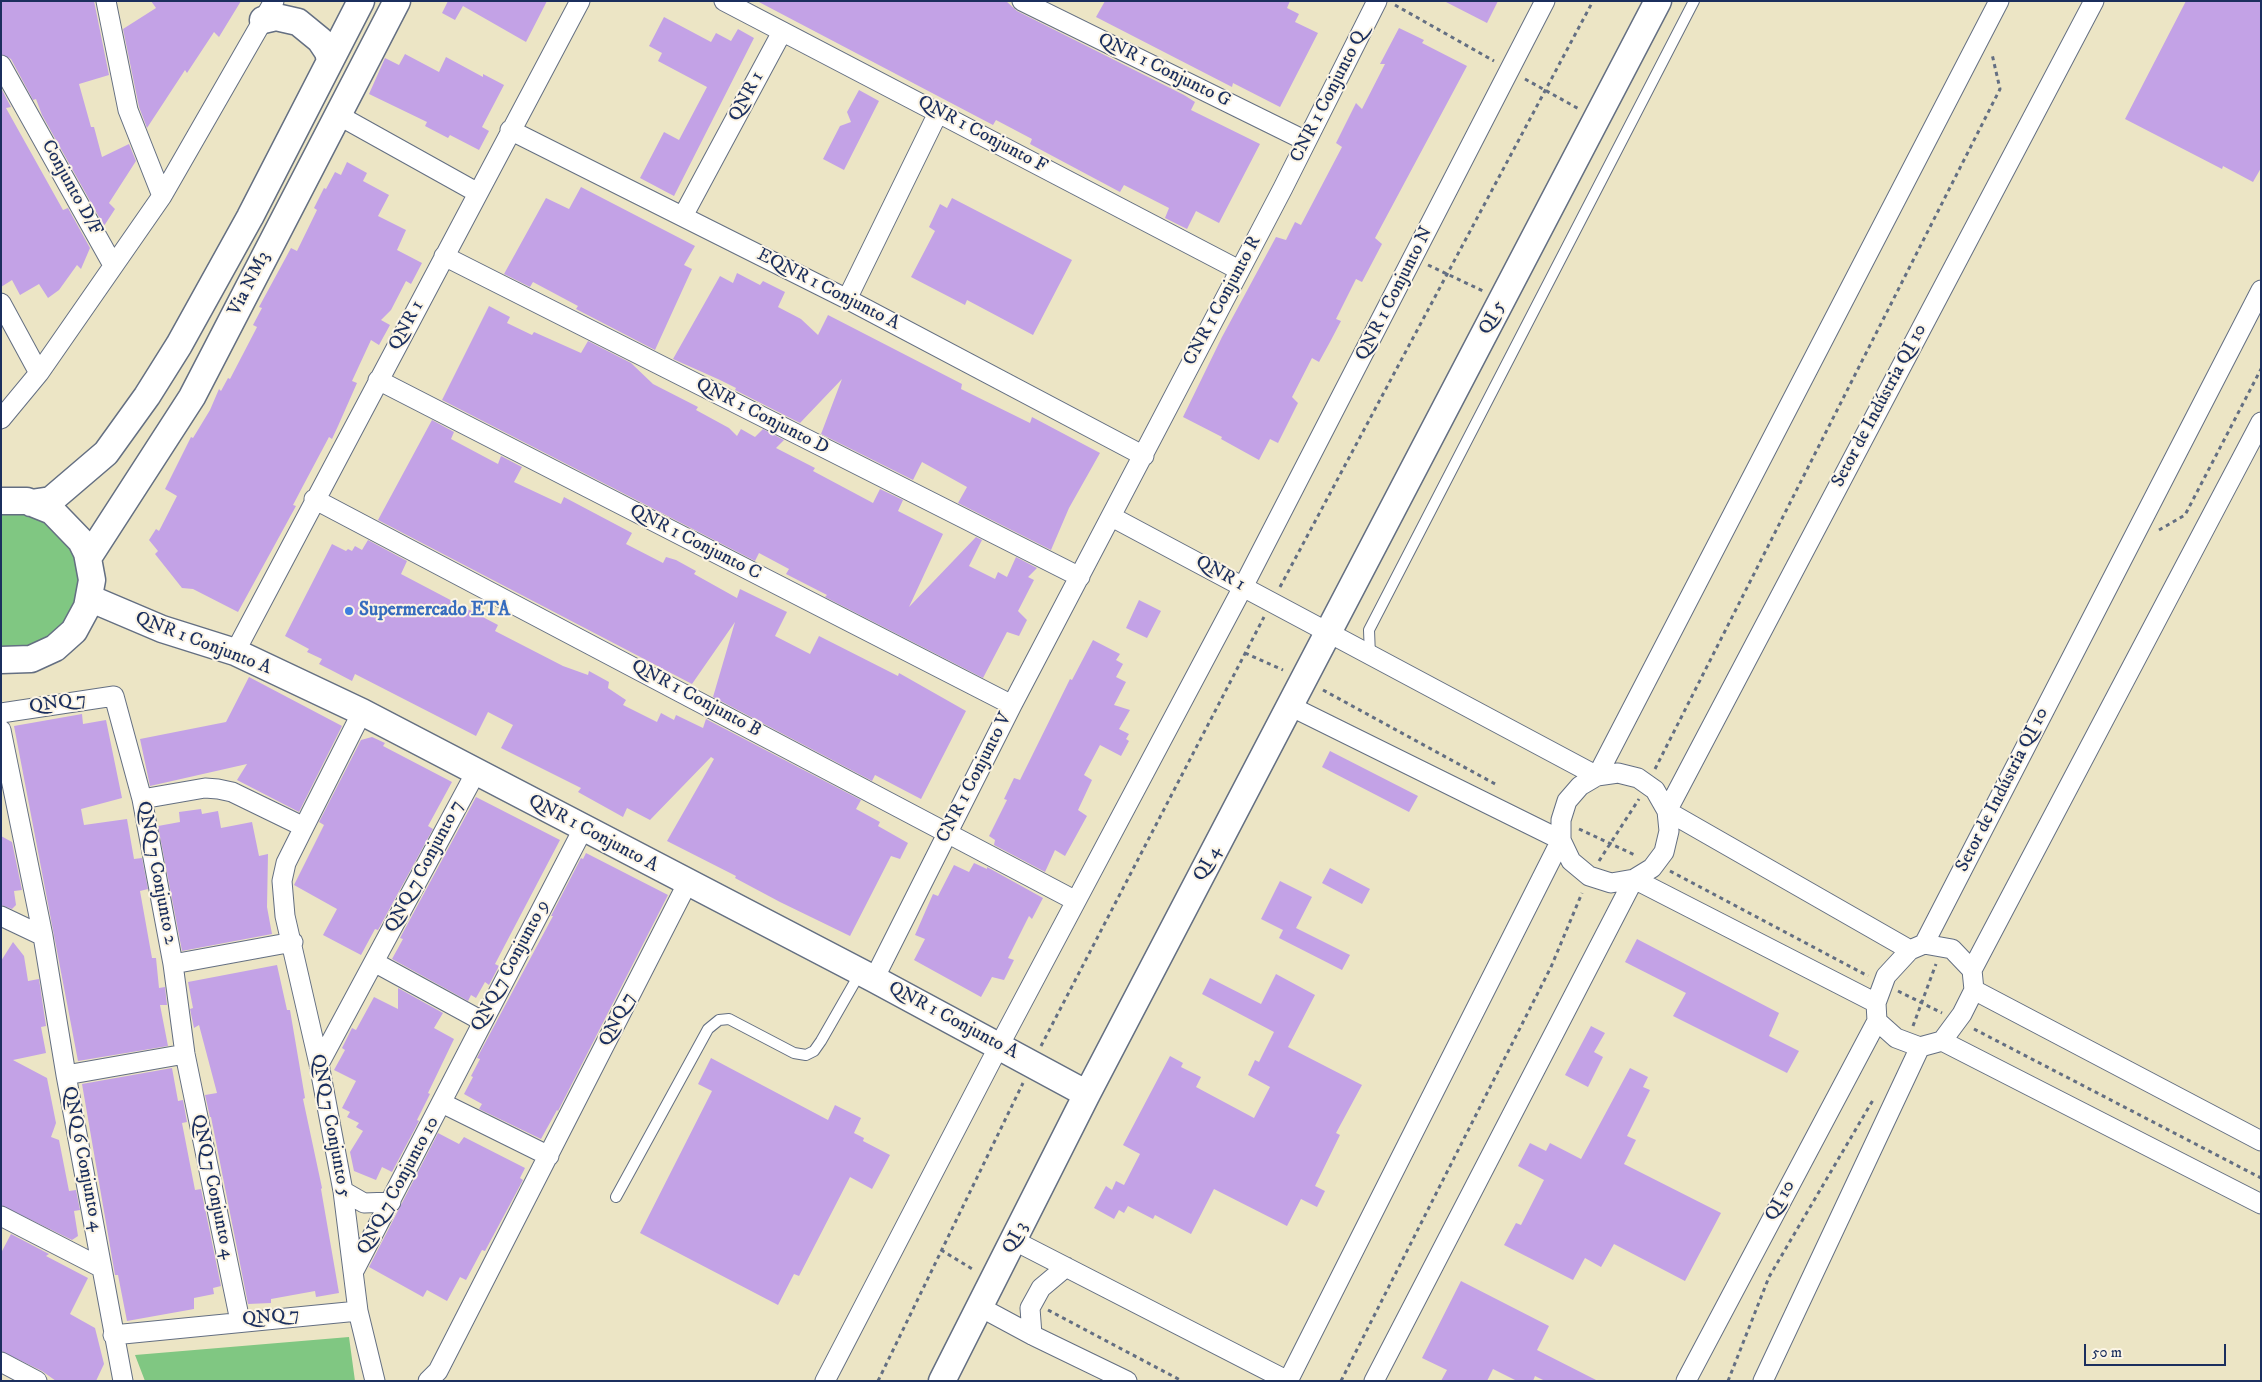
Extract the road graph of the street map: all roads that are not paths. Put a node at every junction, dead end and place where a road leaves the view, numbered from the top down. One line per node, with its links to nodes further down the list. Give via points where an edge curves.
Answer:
1 (106, 1): 25 (street, via 128,110)
2 (291, 1): 15 (street, via 308,17 326,25)
3 (361, 1): 15 (street, Via NM3)
4 (397, 1): 20 (street, Via NM3)
5 (580, 1): 21 (street, QNR 1)
6 (724, 1): 16 (street, QNR 1 Conjunto F)
7 (1022, 1): 22 (street, QNR 1 Conjunto G)
8 (1545, 1): 44 (street, QNR 1 Conjunto N)
9 (1658, 1): 46 (street, QI 5)
10 (1694, 1): 48 (lane, via 1369,630)
11 (2000, 1): 57 (street)
12 (2094, 1): 59 (street, Setor de Indústria QI 10)
13 (1377, 2): 22 (street, CNR 1 Conjunto Q)
14 (268, 11): 17 (street, via 276,18 298,22 320,40); 25 (street)
15 (348, 25): 17 (street, Via NM3)
16 (782, 32): 19 (street, QNR 1 Conjunto F); 26 (street, QNR 1)
17 (330, 61): 40 (street, Via NM3, via 250,217 147,396 106,453 51,500)
18 (1, 65): 28 (street, Conjunto D/F)
19 (938, 113): 29 (street, QNR 1 Conjunto F); 31 (street)
20 (338, 115): 24 (street); 42 (street, Via NM3, via 188,403)
21 (510, 130): 24 (street, QNR 1); 26 (street, EQNR 1 Conjunto A)
22 (1306, 141): 23 (street, CNR 1 Conjunto Q)
23 (1283, 188): 29 (street, CNR 1 Conjunto R)
24 (478, 193): 27 (street, QNR 1)
25 (162, 196): 28 (street)
26 (683, 216): 31 (street, EQNR 1 Conjunto A)
27 (444, 256): 34 (street, QNR 1); 43 (street, QNR 1 Conjunto D)
28 (113, 265): 33 (street)
29 (1239, 270): 37 (street, CNR 1 Conjunto R)
30 (2261, 290): 70 (street, Setor de Indústria QI 10)
31 (847, 299): 37 (street, EQNR 1 Conjunto A)
32 (1, 304): 33 (street)
33 (39, 374): 35 (street)
34 (378, 380): 38 (street, QNR 1); 51 (street, QNR 1 Conjunto C)
35 (1, 419)
36 (2261, 422): 73 (street)
37 (1144, 456): 41 (street)
38 (314, 499): 47 (street, QNR 1); 62 (street, QNR 1 Conjunto B)
39 (1, 501): 40 (street)
40 (30, 503): 42 (street, via 52,511 81,542)
41 (1112, 517): 43 (street); 44 (street, QNR 1)
42 (88, 558): 45 (street, via 92,580)
43 (1080, 577): 51 (street, CNR 1 Conjunto V)
44 (1243, 587): 46 (street, QNR 1); 66 (street, QNR 1 Conjunto N)
45 (89, 598): 47 (street, QNR 1 Conjunto A, via 162,629); 49 (street, via 74,631 54,648 31,659)
46 (1328, 633): 48 (street, QNR 1); 52 (street, QI 4)
47 (235, 652): 54 (street, QNR 1 Conjunto A)
48 (1370, 656): 57 (street, QNR 1)
49 (1, 660)
50 (114, 696): 53 (street, QNQ 7); 58 (street, QNQ 7 Conjunto 2)
51 (1012, 705): 62 (street, CNR 1 Conjunto V)
52 (1290, 706): 63 (street); 85 (street, QI 4)
53 (1, 712)
54 (362, 712): 56 (street, QNR 1 Conjunto A); 60 (street, QNQ 7 Conjunto 5)
55 (1, 730): 68 (street, QNQ 6 Conjunto 4)
56 (476, 772): 61 (street, QNR 1 Conjunto A); 71 (street, QNQ 7 Conjunto 7)
57 (1597, 776): 59 (street, via 1618,773 1638,778 1654,790); 63 (street, via 1580,786 1567,802 1561,820)
58 (142, 799): 60 (street, via 218,788); 72 (street, QNQ 7 Conjunto 2)
59 (1667, 811): 64 (street, via 1670,831 1664,852 1655,864); 70 (street)
60 (304, 826): 69 (street, QNQ 7 Conjunto 5, via 286,863 282,881 285,916)
61 (583, 829): 65 (street, QNR 1 Conjunto A); 78 (street, QNQ 7 Conjunto 9)
62 (948, 832): 66 (street, QNR 1 Conjunto B); 74 (street, CNR 1 Conjunto V)
63 (1561, 840): 64 (street, via 1571,862 1589,876 1611,883); 111 (street)
64 (1634, 879): 77 (street); 112 (street)
65 (687, 884): 74 (street, QNR 1 Conjunto A); 88 (street, QNQ 7)
66 (1076, 901): 81 (street, QNR 1 Conjunto N)
67 (1, 916): 68 (street)
68 (43, 936): 84 (street, QNQ 6 Conjunto 4)
69 (293, 942): 72 (street); 83 (street, QNQ 7 Conjunto 5)
70 (1917, 947): 73 (street, via 1952,949); 75 (street, Setor de Indústria QI 10, via 1886,976)
71 (374, 962): 78 (street); 83 (street, QNQ 7 Conjunto 7)
72 (173, 964): 82 (street, QNQ 7 Conjunto 2)
73 (1972, 970): 76 (street)
74 (867, 976): 81 (street, QNR 1 Conjunto A); 90 (lane, via 814,1051 806,1055 794,1053 729,1018 719,1020 708,1029)
75 (1883, 983): 77 (street, QI 10)
76 (1974, 990): 79 (street); 87 (street)
77 (1876, 1012): 80 (street, via 1896,1038); 113 (street, QI 10)
78 (482, 1021): 86 (street, QNQ 7 Conjunto 9)
79 (1942, 1041): 80 (street); 92 (street)
80 (1914, 1044): 114 (street)
81 (999, 1046): 85 (street, QNR 1 Conjunto A); 108 (street, QNR 1 Conjunto N)
82 (185, 1054): 84 (street); 100 (street, QNQ 7 Conjunto 4)
83 (319, 1064): 89 (street, QNQ 7 Conjunto 5)
84 (66, 1075): 96 (street, QNQ 6 Conjunto 4)
85 (1087, 1094): 94 (street, QI 3)
86 (442, 1103): 88 (street); 91 (street, QNQ 7 Conjunto 10)
87 (2261, 1141)
88 (549, 1156): 107 (street, QNQ 7, via 438,1371)
89 (343, 1191): 91 (street, via 364,1202); 97 (street, QNQ 7 Conjunto 5)
90 (616, 1196)
91 (391, 1202): 97 (street, QNQ 7 Conjunto 10)
92 (2261, 1204)
93 (1, 1216): 96 (street)
94 (1015, 1241): 95 (street); 98 (street, QI 3)
95 (1066, 1267): 102 (street, via 1041,1288 1030,1308); 111 (street)
96 (102, 1268): 101 (street, QNQ 6 Conjunto 4)
97 (355, 1269): 99 (street, QNQ 7 Conjunto 5)
98 (980, 1307): 102 (street); 109 (street, QI 3)
99 (358, 1311): 100 (street, QNQ 7); 106 (street)
100 (240, 1321): 101 (street, QNQ 7)
101 (113, 1335): 105 (street, QNQ 6 Conjunto 4)
102 (1032, 1335): 110 (street)
103 (1, 1362): 104 (street)
104 (27, 1379)
105 (123, 1381)
106 (375, 1381)
107 (428, 1381)
108 (825, 1381)
109 (942, 1381)
110 (1128, 1381)
111 (1288, 1381)
112 (1374, 1381)
113 (1686, 1381)
114 (1763, 1381)

